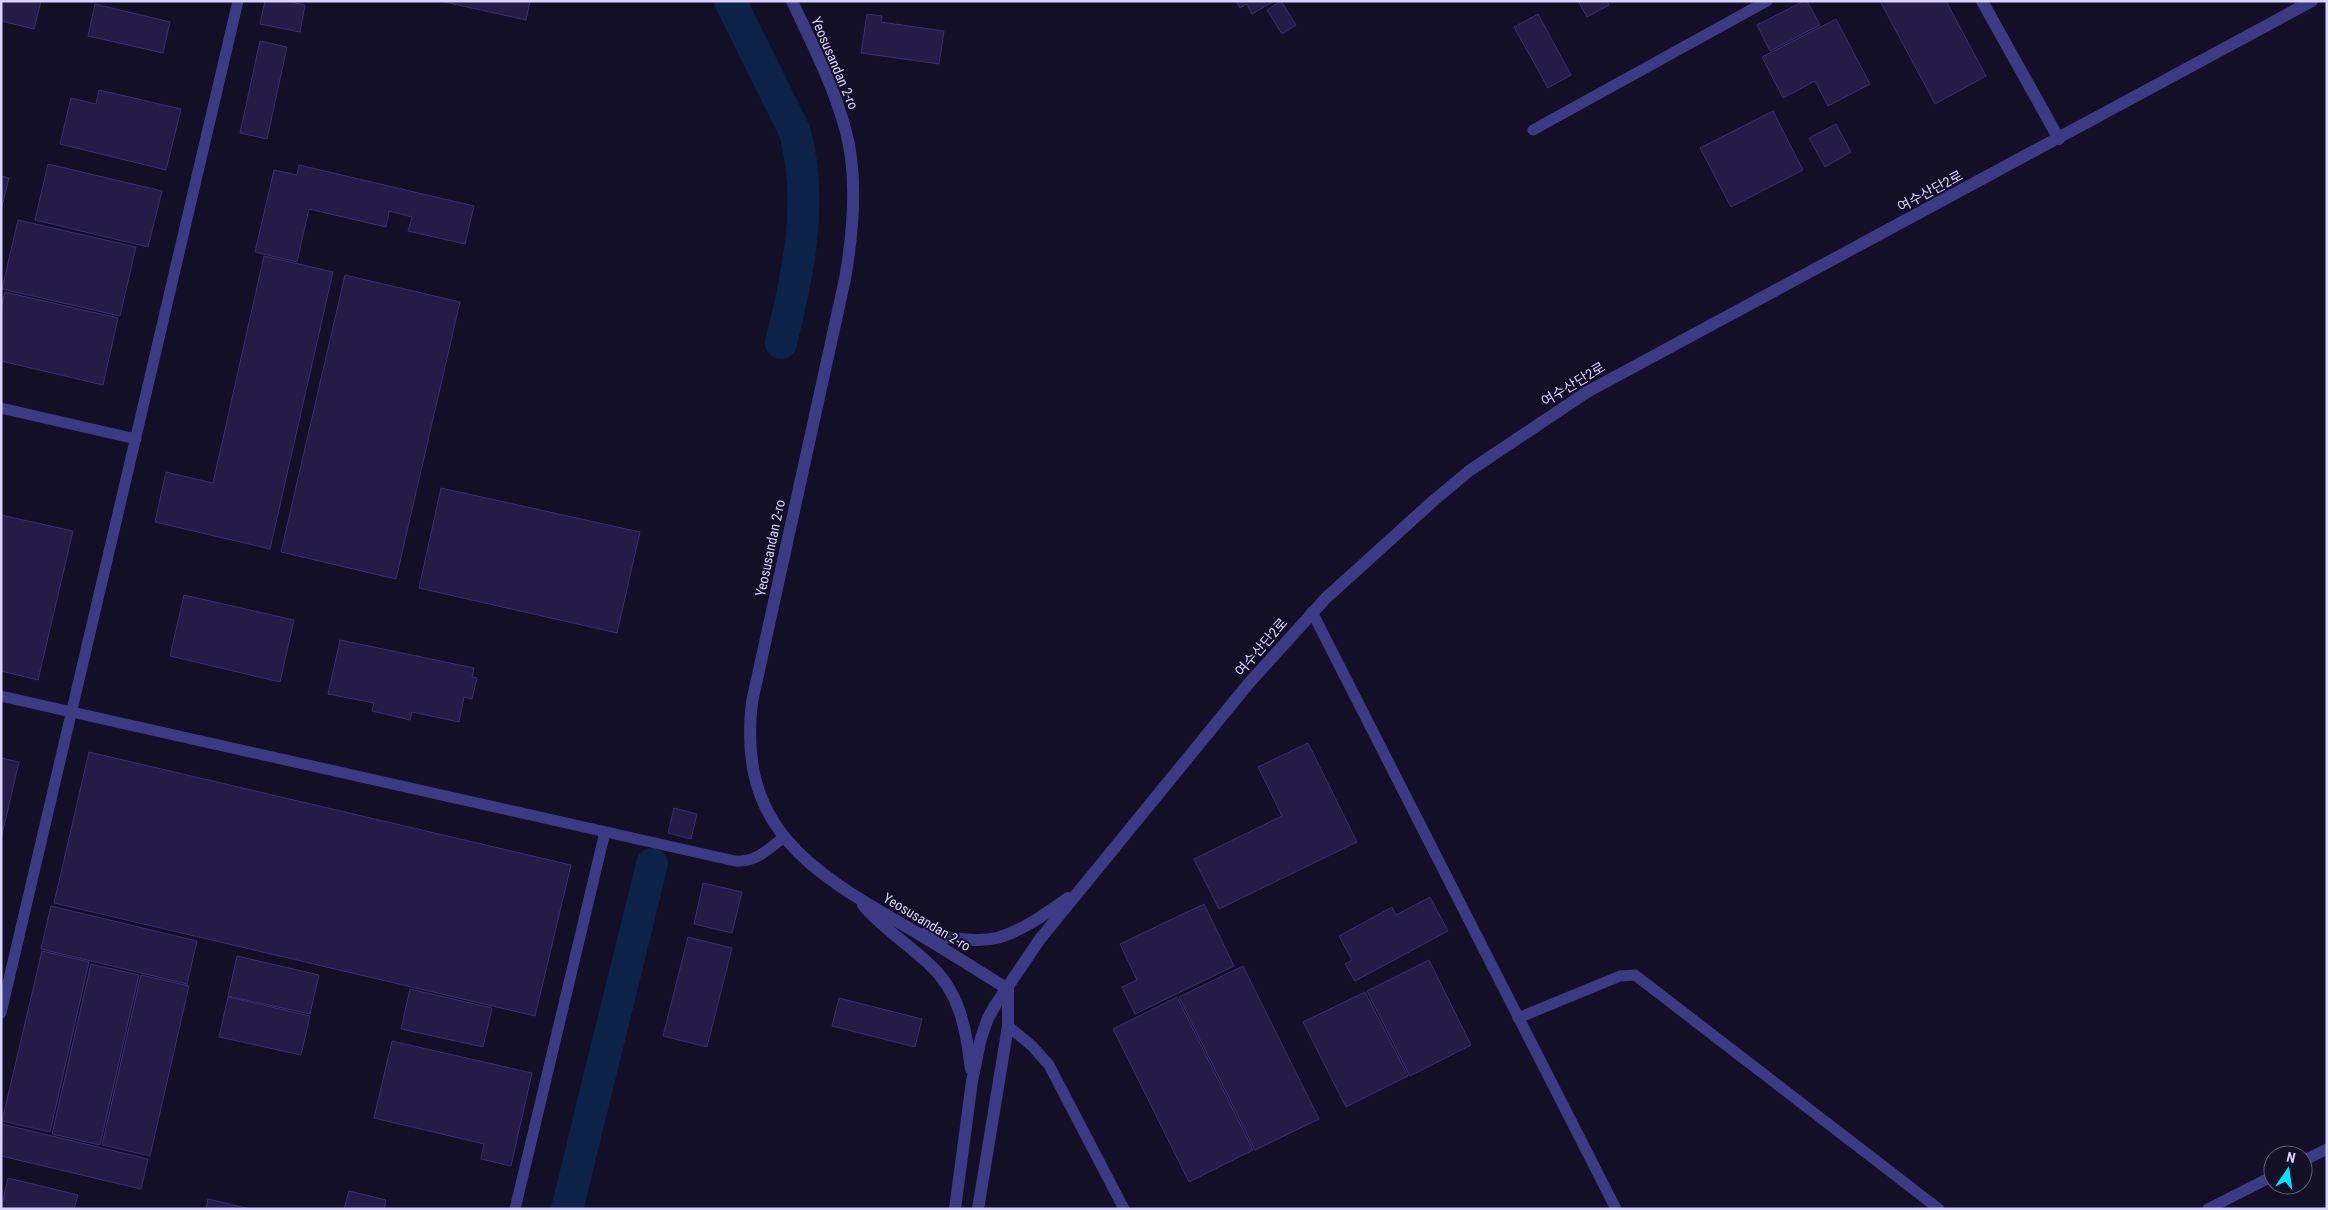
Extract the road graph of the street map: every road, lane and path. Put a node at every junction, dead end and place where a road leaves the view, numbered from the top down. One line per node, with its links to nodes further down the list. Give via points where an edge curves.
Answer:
1 (238, 1): 9 (lane)
2 (792, 1): 14 (street, Yeosusandan 2-ro, via 827,77 845,128 852,192 850,251 845,279 752,702 751,762 763,800)
3 (1767, 1): 6 (lane)
4 (1982, 1): 7 (street)
5 (2312, 1): 7 (street, 여수산단2로)
6 (1533, 130)
7 (2059, 139): 10 (street, 여수산단2로, via 1595,387 1555,412 1469,471)
8 (1, 408): 9 (lane)
9 (136, 439): 12 (lane)
10 (1312, 612): 15 (street, 여수산단2로, via 1249,683); 20 (lane)
11 (1, 696): 12 (lane)
12 (72, 712): 13 (lane); 19 (lane)
13 (604, 832): 14 (lane, via 744,862 763,854); 26 (lane)
14 (784, 837): 16 (street, Yeosusandan 2-ro, via 812,867)
15 (1082, 888): 17 (street, via 1030,922 996,938); 18 (street, 여수산단2로, via 1023,963)
16 (858, 899): 17 (street, Yeosusandan 2-ro); 22 (street, via 873,918 930,964 950,989 963,1020)
17 (918, 934): 18 (street, Yeosusandan 2-ro)
18 (1008, 989): 21 (street); 22 (street, 여수산단2로, via 988,1018)
19 (1, 1013)
20 (1518, 1018): 30 (lane); 31 (lane, via 1620,976 1635,975)
21 (1008, 1026): 28 (street); 29 (lane, via 1049,1065)
22 (972, 1081): 27 (street)
23 (2327, 1148): 24 (lane)
24 (2313, 1156)
25 (2263, 1181): 32 (lane)
26 (515, 1209)
27 (955, 1209)
28 (978, 1209)
29 (1124, 1209)
30 (1616, 1209)
31 (1940, 1209)
32 (2208, 1209)

